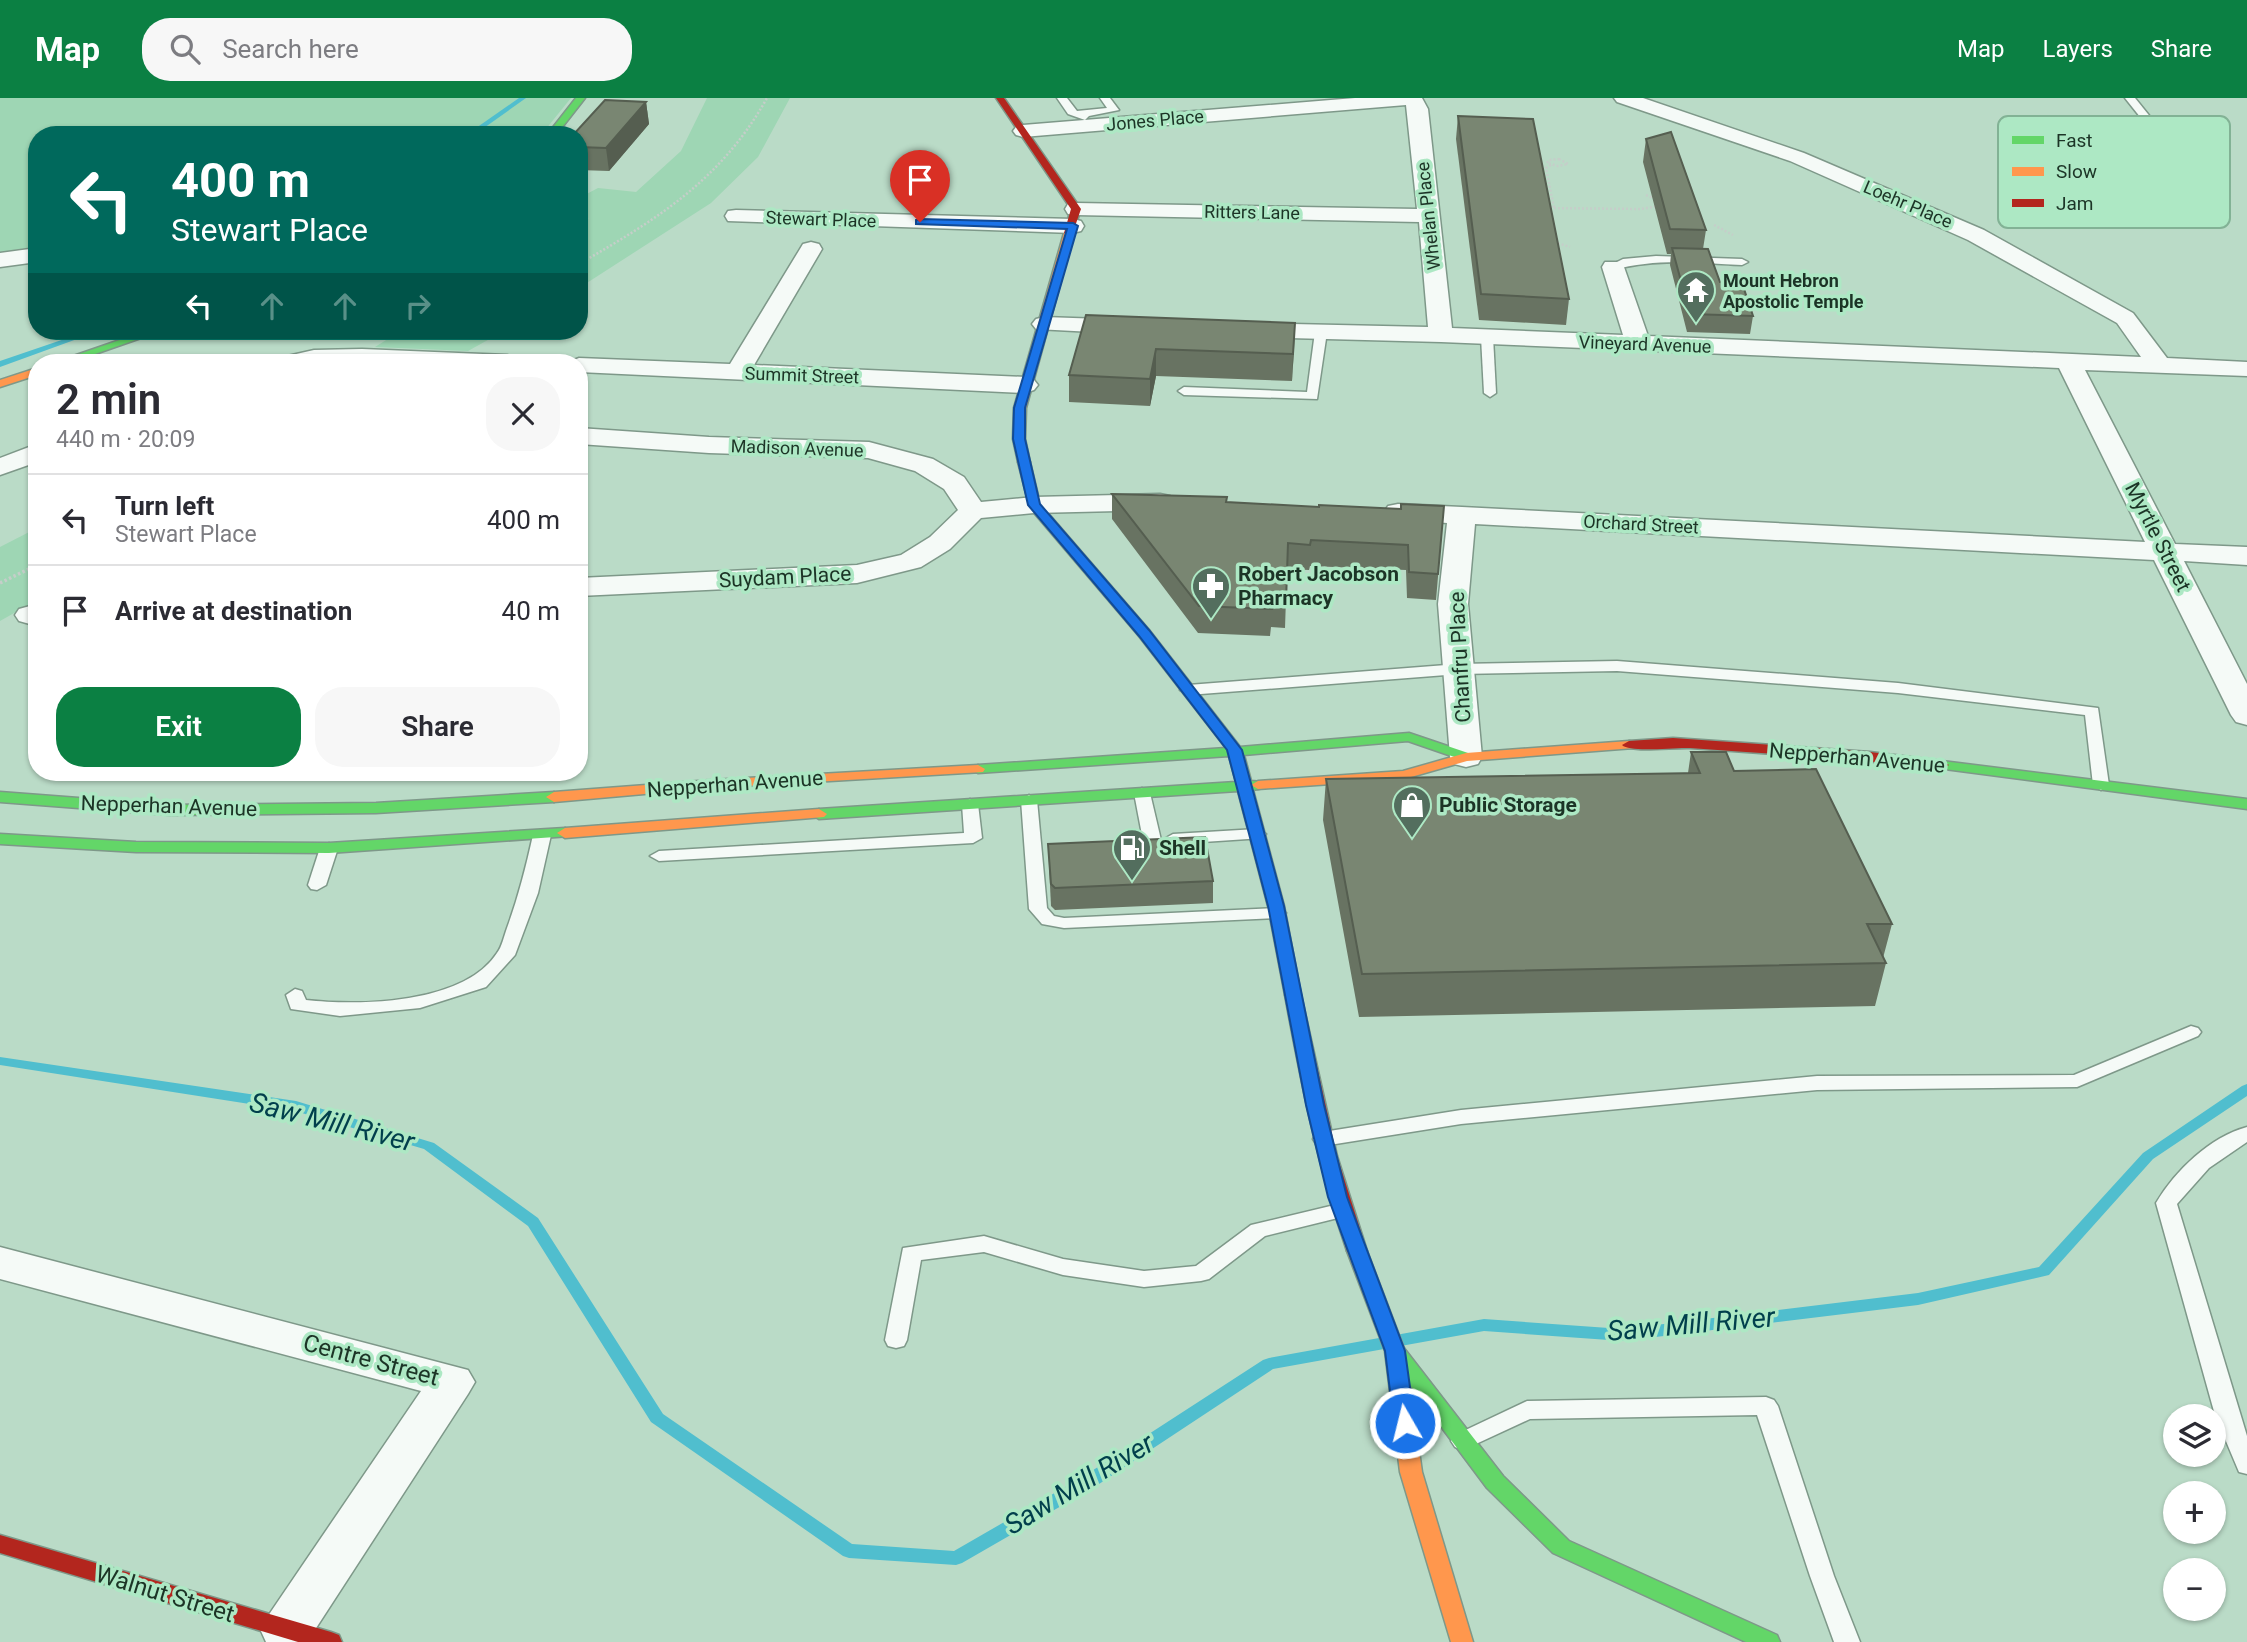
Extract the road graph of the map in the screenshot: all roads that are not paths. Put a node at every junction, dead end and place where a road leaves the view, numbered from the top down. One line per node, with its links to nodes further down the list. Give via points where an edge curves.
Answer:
1 (581, 98): 10 (main road)
2 (1000, 98): 11 (main road)
3 (1062, 98): 9 (lane)
4 (1105, 98): 9 (lane, via 1114,110)
5 (1624, 98): 30 (street, Loehr Place, via 1762,144 1976,235 2125,318)
6 (2130, 98): 8 (lane)
7 (1413, 99): 9 (street, Jones Place); 13 (street, Whelan Place, via 1418,110)
8 (2144, 116)
9 (1084, 119): 11 (street, Jones Place)
10 (558, 126)
11 (1023, 131): 14 (main road)
12 (736, 216): 14 (street, Stewart Place)
13 (1427, 216): 14 (street, Ritters Lane); 24 (street, Whelan Place)
14 (1074, 217): 20 (main road)
15 (811, 249): 33 (street)
16 (28, 255): 17 (street)
17 (0, 260)
18 (1742, 262): 19 (lane, via 1638,260)
19 (1612, 267): 27 (street)
20 (1044, 324): 21 (street); 36 (main road)
21 (1154, 327)
22 (1224, 329): 23 (street, Vineyard Avenue)
23 (1321, 332): 24 (street, Vineyard Avenue); 37 (lane, via 1312,397)
24 (1441, 335): 25 (street, Vineyard Avenue)
25 (1487, 337): 27 (street, Vineyard Avenue); 38 (lane)
26 (129, 340): 28 (main road)
27 (1638, 344): 29 (street, Vineyard Avenue)
28 (86, 354)
29 (2068, 361): 30 (street, Vineyard Avenue); 47 (street, Myrtle Street)
30 (2160, 365): 31 (street, Vineyard Avenue)
31 (2247, 369)
32 (588, 370): 33 (street, Summit Street)
33 (738, 372): 36 (street, Summit Street)
34 (28, 374): 35 (main road)
35 (0, 384)
36 (1025, 385): 43 (main road, via 1019,439)
37 (1184, 391)
38 (1490, 393)
39 (588, 437): 45 (street, Madison Avenue, via 869,450 924,465 954,483)
40 (28, 456): 41 (street)
41 (0, 467)
42 (1188, 501): 43 (street)
43 (1034, 505): 45 (street); 51 (main road)
44 (1366, 510): 46 (street, Orchard Street)
45 (973, 511): 49 (street, Suydam Place, via 940,543 911,561 857,574)
46 (1462, 515): 47 (street, Orchard Street); 50 (street, Chanfru Place, via 1453,604)
47 (2166, 551): 48 (street, Orchard Street); 52 (street, Myrtle Street)
48 (2247, 556)
49 (588, 587)
50 (1459, 669): 51 (lane); 54 (street, Chanfru Place); 56 (lane, via 1617,666 1898,688 2092,711)
51 (1188, 690): 53 (main road)
52 (2247, 715)
53 (1235, 750): 54 (main road, Nepperhan Avenue, via 1409,737); 55 (main road); 58 (main road, Nepperhan Avenue, via 376,808 170,810)
54 (1466, 757): 55 (main road, Nepperhan Avenue, via 1404,775); 56 (main road, Nepperhan Avenue, via 1673,743 1870,756)
55 (1243, 785): 57 (main road, Nepperhan Avenue); 62 (main road)
56 (2101, 785): 61 (main road, Nepperhan Avenue)
57 (1142, 793): 59 (main road, Nepperhan Avenue); 62 (lane, via 1145,840)
58 (0, 797)
59 (1029, 800): 60 (main road, Nepperhan Avenue); 68 (lane, via 1041,847 1038,909 1048,920)
60 (970, 804): 63 (main road, Nepperhan Avenue); 66 (lane, via 973,838)
61 (2247, 804)
62 (1257, 834): 68 (main road)
63 (542, 835): 65 (main road, Nepperhan Avenue); 69 (lane, via 529,893 506,955 480,983 420,1002 340,1010 298,1005)
64 (0, 839): 65 (main road, Nepperhan Avenue, via 135,847)
65 (329, 848): 67 (lane)
66 (659, 856)
67 (317, 885)
68 (1277, 913): 72 (main road)
69 (295, 995)
70 (2191, 1032): 72 (lane, via 2077,1081 1816,1083 1461,1117)
71 (2247, 1134): 78 (lane, via 2203,1161 2166,1203 2227,1415)
72 (1323, 1139): 73 (main road)
73 (1343, 1210): 75 (lane, via 1258,1230 1201,1273 1156,1278 1063,1267 984,1244 911,1253); 76 (main road)
74 (0, 1263): 80 (street, Centre Street, via 452,1382)
75 (896, 1340)
76 (1395, 1351): 77 (main road); 81 (main road, via 1411,1472)
77 (1463, 1440): 82 (main road, via 1495,1482 1561,1547); 83 (lane, via 1527,1410 1766,1406)
78 (2247, 1465)
79 (0, 1545): 80 (main road, Walnut Street)
80 (318, 1639)
81 (1462, 1642)
82 (1769, 1642)
83 (1847, 1642)

